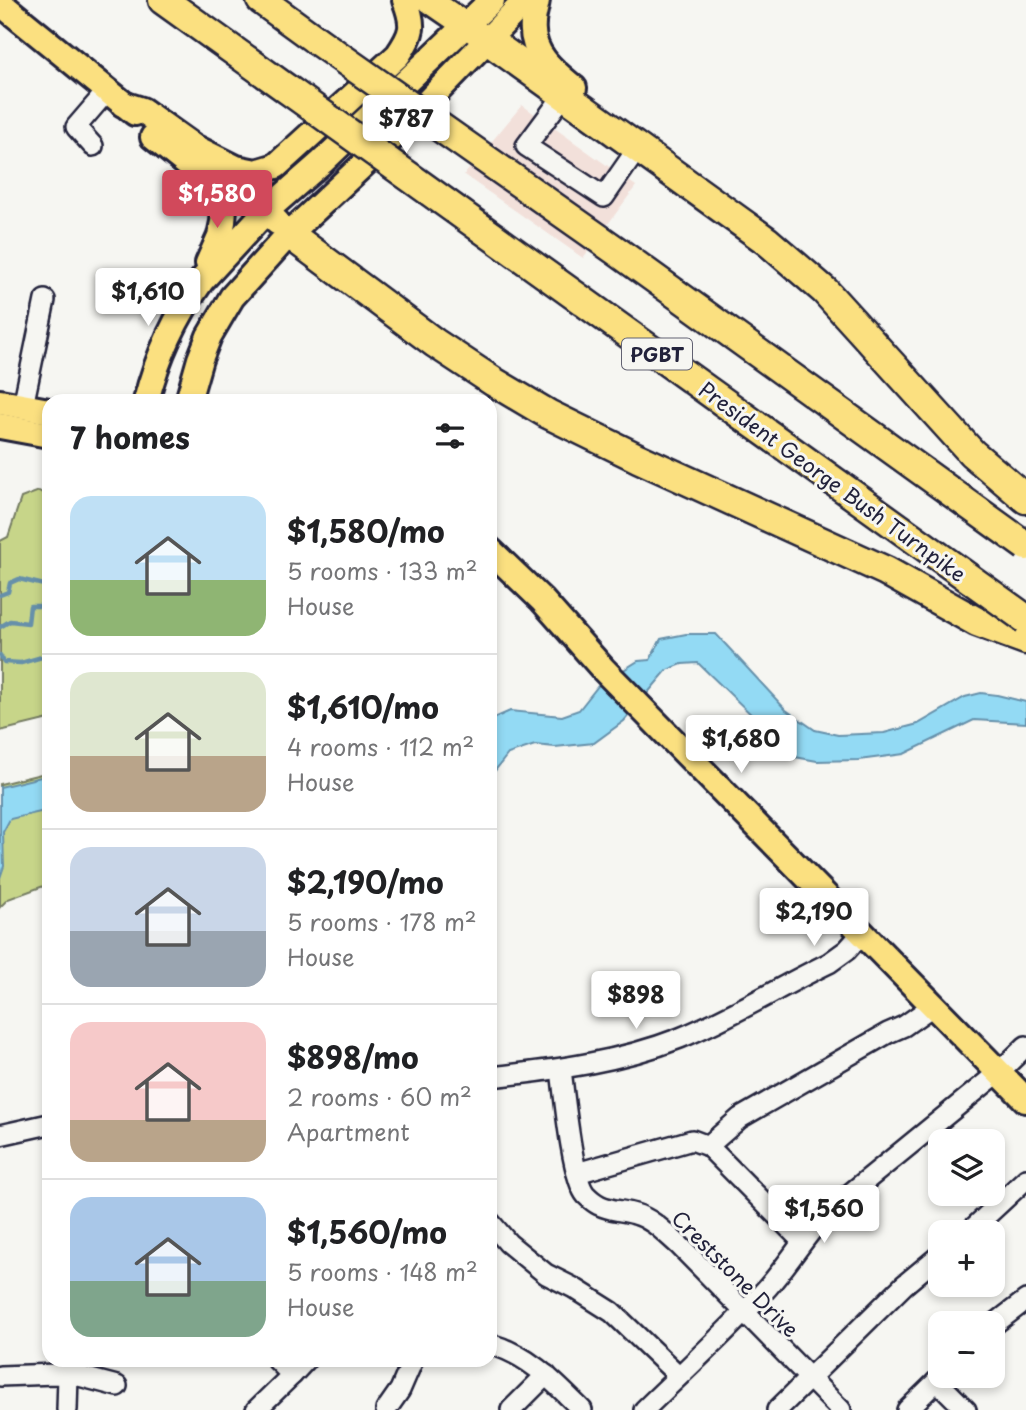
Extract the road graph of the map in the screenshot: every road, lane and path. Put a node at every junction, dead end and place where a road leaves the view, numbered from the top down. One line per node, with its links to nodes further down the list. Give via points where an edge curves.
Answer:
1 (163, 0): 28 (highway, President George Bush Turnpike / PGBT, bridge)
2 (261, 0): 26 (highway, PGBT, bridge)
3 (405, 0): 11 (main road, via 412,18 410,38 398,55 276,166 256,172 236,168 194,148 142,110)
4 (429, 0): 9 (main road)
5 (492, 0): 9 (main road)
6 (526, 0): 9 (main road)
7 (537, 0): 12 (main road, via 532,25 535,47 550,69 576,90)
8 (0, 3): 11 (main road)
9 (476, 32): 10 (highway); 15 (main road, via 371,113); 16 (main road, via 395,135)
10 (565, 94): 12 (highway); 14 (street, via 526,146 604,198)
11 (115, 98): 13 (street, via 76,127); 15 (main road); 17 (main road, via 128,117 216,191 224,208 223,222)
12 (589, 113): 14 (highway)
13 (93, 146)
14 (638, 148): 25 (highway, via 767,241 825,291 972,453)
15 (266, 211): 16 (main road); 17 (main road)
16 (289, 234): 20 (main road, via 221,314); 29 (highway, via 435,343 548,414 886,571 977,622)
17 (202, 280): 19 (main road, via 164,348)
18 (45, 300): 21 (street)
19 (148, 394)
20 (190, 394)
21 (11, 404): 22 (main road)
22 (42, 410)
23 (0, 426): 24 (main road)
24 (42, 434)
25 (1026, 499)
26 (1026, 546)
27 (497, 557): 30 (main road)
28 (1026, 620)
29 (1026, 640)
30 (863, 932): 31 (main road); 33 (street, via 829,962 708,1026 622,1056)
31 (934, 1005): 34 (main road); 39 (street, via 905,1026 740,1118)
32 (1026, 1046): 34 (street)
33 (561, 1069): 35 (street); 40 (street, Creststone Drive)
34 (999, 1072): 36 (main road); 44 (street, via 825,1214)
35 (497, 1076)
36 (1026, 1100)
37 (42, 1126): 38 (street)
38 (0, 1135)
39 (708, 1146): 40 (street, via 692,1140 679,1142); 44 (street)
40 (577, 1173): 47 (street, Creststone Drive, via 585,1194 599,1205 656,1224)
41 (1026, 1179): 42 (street)
42 (982, 1220)
43 (497, 1230): 57 (street, via 546,1274 612,1312)
44 (802, 1241): 47 (street)
45 (928, 1265): 58 (street)
46 (1026, 1300): 48 (street)
47 (745, 1312): 57 (street); 58 (street, Creststone Drive)
48 (1005, 1316)
49 (497, 1347): 55 (street, via 520,1355)
50 (284, 1367): 54 (street)
51 (299, 1367): 54 (street)
52 (410, 1367): 64 (street)
53 (68, 1375): 56 (street); 59 (street); 62 (street)
54 (292, 1375): 63 (street)
55 (546, 1375): 65 (street); 66 (street)
56 (0, 1376)
57 (678, 1376): 67 (street)
58 (810, 1378): 68 (street); 69 (street, Creststone Drive)
59 (117, 1386)
60 (929, 1388): 70 (street)
61 (948, 1388): 71 (street)
62 (67, 1410)
63 (256, 1410)
64 (386, 1410)
65 (511, 1410)
66 (582, 1410)
67 (644, 1410)
68 (777, 1410)
69 (841, 1410)
70 (906, 1410)
71 (966, 1410)

